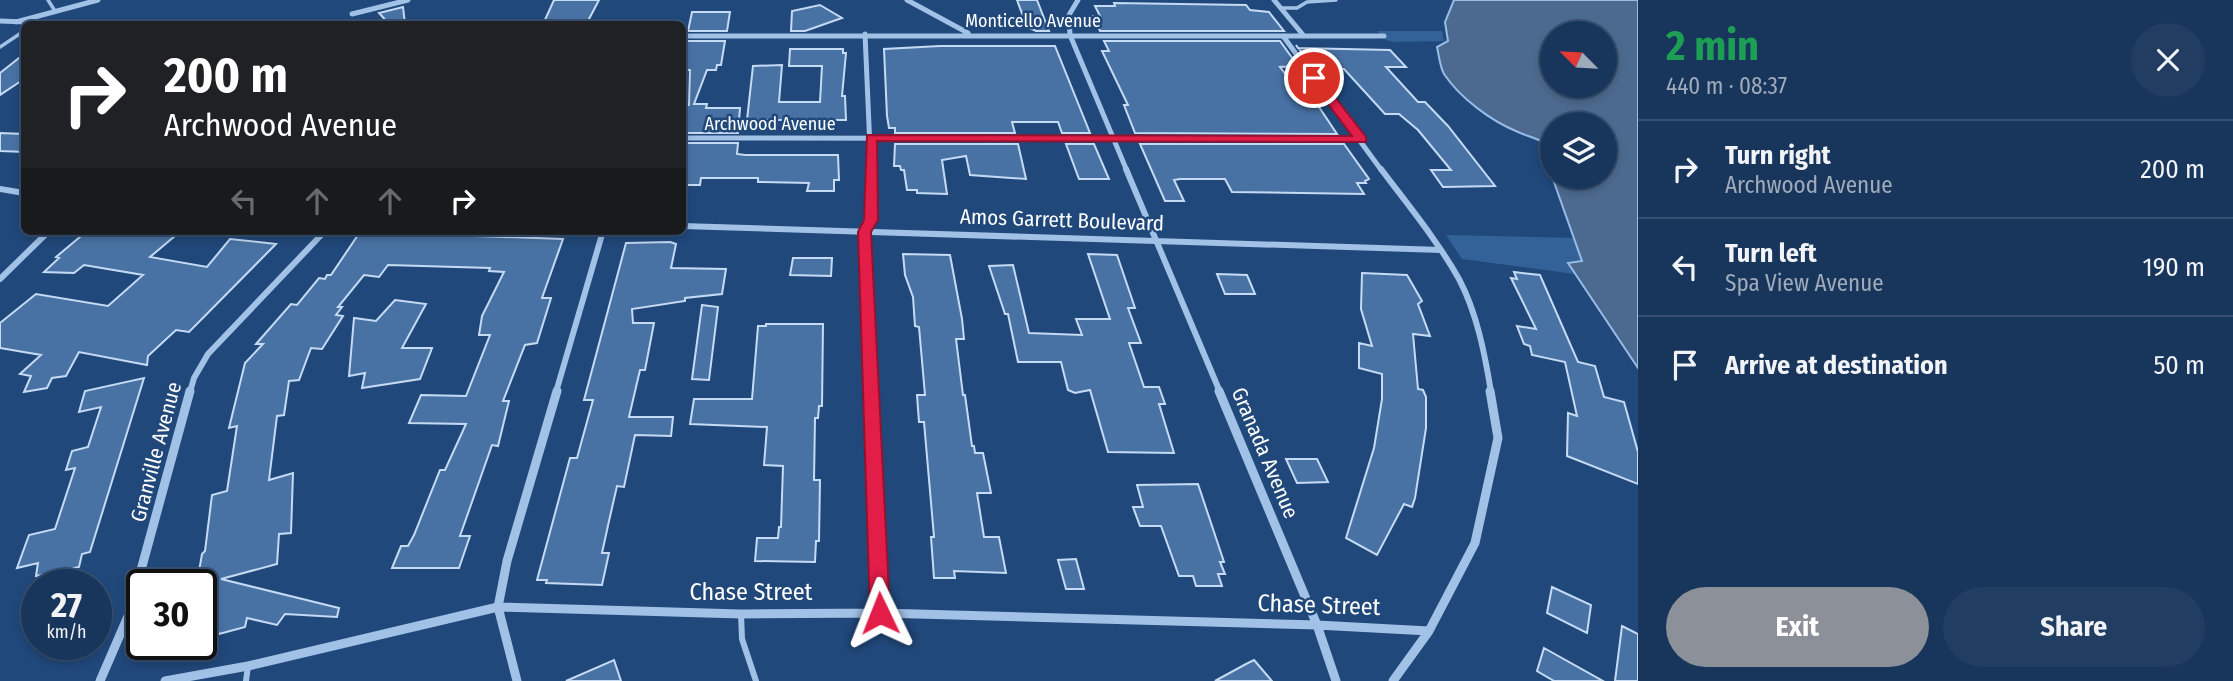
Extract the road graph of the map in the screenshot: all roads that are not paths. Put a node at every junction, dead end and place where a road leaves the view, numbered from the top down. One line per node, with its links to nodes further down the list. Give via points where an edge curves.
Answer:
1 (48, 0): 10 (lane)
2 (98, 0): 10 (street)
3 (408, 0): 11 (street)
4 (907, 0): 17 (street)
5 (1078, 0): 18 (street, via 1069,15)
6 (1273, 0): 9 (street)
7 (1336, 0): 8 (lane)
8 (1316, 1): 9 (lane)
9 (1282, 8): 21 (street)
10 (55, 11): 13 (street)
11 (352, 15)
12 (0, 21): 13 (street)
13 (16, 22): 14 (street)
14 (21, 22)
15 (21, 33): 23 (lane)
16 (865, 34): 17 (street, Monticello Avenue); 19 (street, Monticello Avenue); 25 (street)
17 (970, 34): 18 (street, Monticello Avenue)
18 (1070, 34): 20 (street, Monticello Avenue); 26 (street)
19 (686, 36)
20 (1283, 36): 21 (street, Monticello Avenue); 27 (street)
21 (1304, 36): 22 (street, Monticello Avenue)
22 (1384, 36)
23 (0, 47)
24 (686, 138): 25 (street, Archwood Avenue)
25 (871, 138): 26 (street, Archwood Avenue); 31 (street, via 871,220)
26 (1113, 138): 27 (street, Archwood Avenue); 35 (street, Granada Avenue)
27 (1361, 139): 36 (street)
28 (0, 189): 29 (street)
29 (21, 192)
30 (686, 226): 31 (street, Amos Garrett Boulevard)
31 (864, 232): 35 (street, Amos Garrett Boulevard); 39 (street)
32 (45, 235): 37 (street)
33 (321, 235): 44 (street, Granville Avenue, via 208,354 194,378 129,614)
34 (602, 235): 38 (street, via 507,561)
35 (1158, 241): 36 (street, Amos Garrett Boulevard); 41 (street, Granada Avenue)
36 (1441, 250): 42 (street, via 1474,316 1498,438 1475,543)
37 (0, 279)
38 (498, 607): 40 (street, Chase Street); 43 (street, Chase Street); 47 (street)
39 (880, 613): 40 (street, Chase Street); 41 (street, Chase Street)
40 (741, 614): 48 (lane, via 742,639)
41 (1318, 625): 42 (street, Chase Street); 49 (street, Granada Avenue)
42 (1429, 631): 50 (street)
43 (248, 666): 45 (street, Chase Street); 46 (lane)
44 (100, 681)
45 (165, 681)
46 (246, 681)
47 (517, 681)
48 (756, 681)
49 (1336, 681)
50 (1393, 681)

